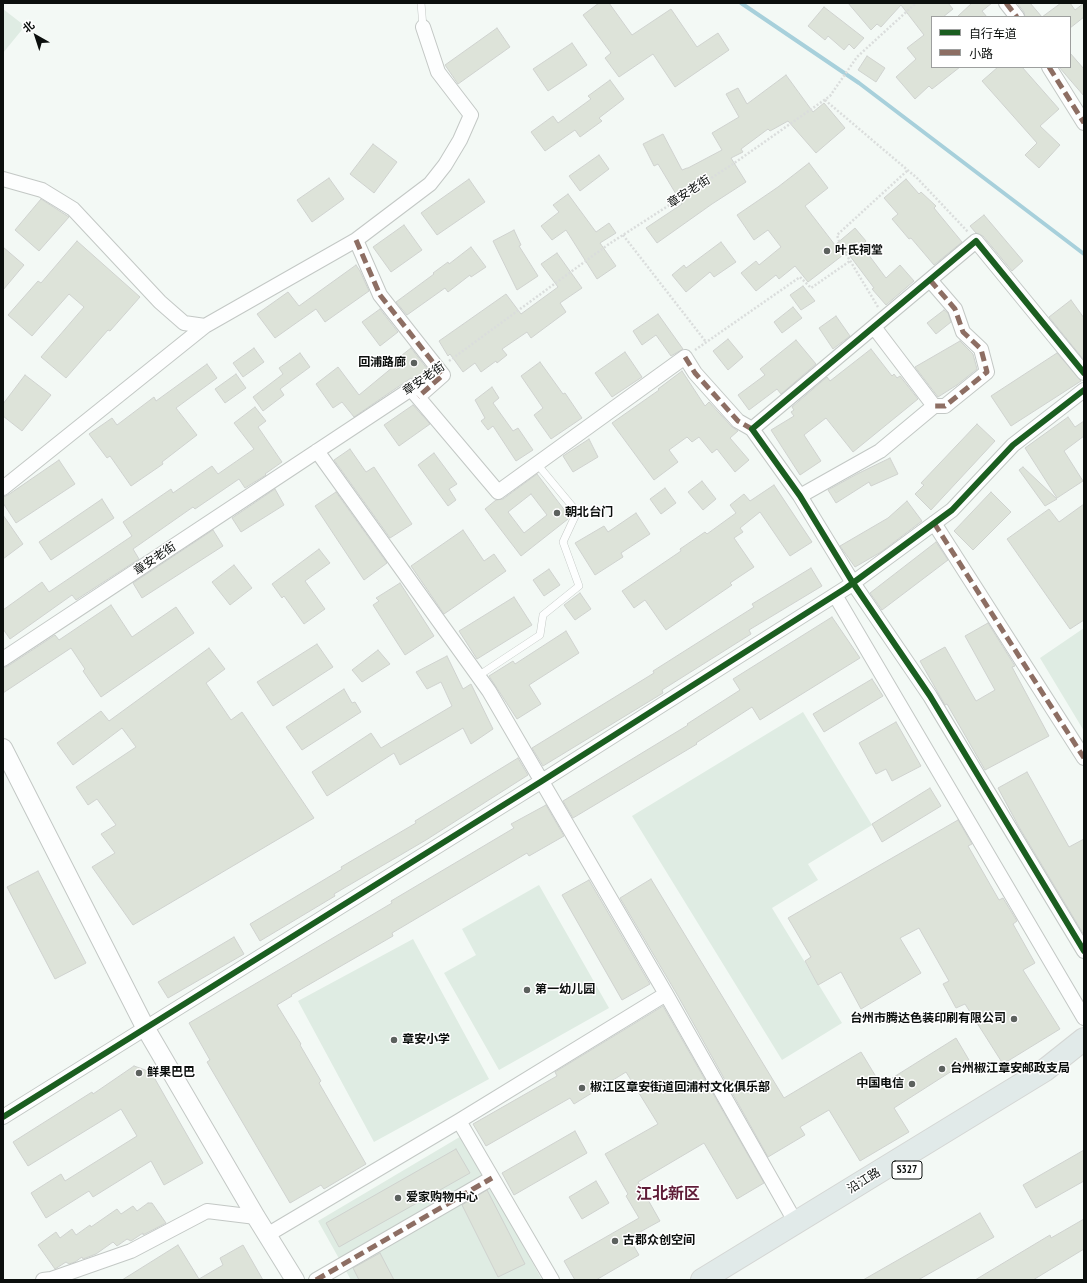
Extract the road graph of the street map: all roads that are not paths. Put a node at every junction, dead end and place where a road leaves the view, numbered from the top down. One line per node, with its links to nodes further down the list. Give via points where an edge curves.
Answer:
1 (421, 3): 4 (lane)
2 (1006, 3): 3 (street)
3 (1016, 16)
4 (423, 27): 8 (street, via 438,72 471,115 460,140 430,184)
5 (1050, 68): 6 (street)
6 (1084, 123)
7 (3, 178): 10 (street, via 42,190 73,209 184,323)
8 (356, 240): 10 (street); 14 (street, 章安老街, via 380,295 443,375)
9 (930, 280): 11 (street); 12 (street, via 976,241); 15 (street, via 955,309 963,332 981,349 987,372 945,406)
10 (206, 326): 19 (street)
11 (874, 327): 15 (street); 16 (street)
12 (1084, 373)
13 (1084, 390): 21 (street, via 1013,444 952,510)
14 (415, 393): 17 (street, 章安老街); 18 (street, via 498,492)
15 (934, 406): 20 (street, via 880,451)
16 (752, 430): 18 (street, via 738,421 695,373 685,357); 20 (street)
17 (317, 451): 24 (street, 章安老街); 25 (street)
18 (537, 464): 25 (lane, via 577,512 562,542 579,586 543,616 540,635)
19 (3, 488)
20 (800, 496): 22 (street)
21 (934, 523): 22 (street); 27 (street)
22 (853, 583): 23 (street); 29 (street, via 930,696)
23 (835, 595): 28 (street); 31 (street)
24 (3, 659)
25 (478, 676): 28 (street)
26 (3, 748): 32 (street)
27 (1084, 758)
28 (542, 781): 30 (street); 32 (street)
29 (1084, 951)
30 (666, 994): 36 (street); 39 (street)
31 (1084, 1018)
32 (146, 1029): 35 (street); 38 (street)
33 (1084, 1038): 39 (main road, 沿江路, via 1045,1070)
34 (1084, 1056): 46 (main road, 沿江路 / S327, via 1053,1080)
35 (3, 1117)
36 (459, 1121): 37 (street); 40 (street)
37 (492, 1178): 43 (street); 44 (street)
38 (256, 1217): 40 (street); 41 (street, via 207,1211 131,1251)
39 (796, 1223): 45 (main road, 沿江路)
40 (267, 1235): 42 (street)
41 (43, 1280)
42 (295, 1280)
43 (316, 1280)
44 (552, 1280)
45 (702, 1280)
46 (727, 1280)

